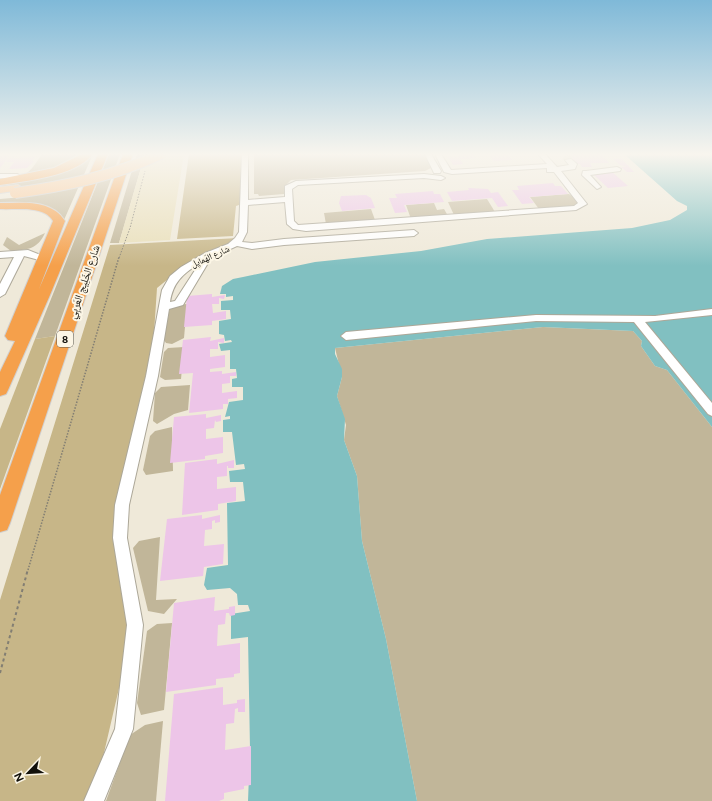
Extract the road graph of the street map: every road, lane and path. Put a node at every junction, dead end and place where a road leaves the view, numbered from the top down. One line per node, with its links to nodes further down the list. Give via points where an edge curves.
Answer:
1 (15, 191): 8 (main road)
2 (87, 191): 24 (highway)
3 (115, 191): 26 (highway, شارع الخَلِيج العَربِي / 8)
4 (140, 191): 27 (path, via 45,506)
5 (244, 191): 10 (street, شارع الهَمايِل)
6 (288, 191): 9 (street)
7 (574, 191): 9 (street, via 583,203 581,207 306,228 296,227 290,222)
8 (0, 195)
9 (288, 199): 10 (street)
10 (244, 202): 13 (street, شارع الهَمايِل, via 243,232 241,239)
11 (0, 206): 14 (highway, via 39,208 55,215 59,221 58,227)
12 (414, 233): 13 (street, via 252,246)
13 (236, 243): 17 (street, شارع الهَمايِل)
14 (46, 252): 15 (street); 23 (highway)
15 (24, 254): 16 (street); 18 (street)
16 (0, 255)
17 (208, 255): 19 (street, شارع الهَمايِل, via 190,264 173,278 167,290); 19 (street, via 206,263 181,301)
18 (0, 294)
19 (164, 306): 28 (street, شارع الهَمايِل, via 152,376 122,505 120,538 135,625 124,729)
20 (712, 312): 21 (street)
21 (637, 319): 22 (street, via 536,318); 25 (street)
22 (346, 336)
23 (0, 370)
24 (0, 390)
25 (712, 411)
26 (0, 523)
27 (0, 673)
28 (94, 801)

